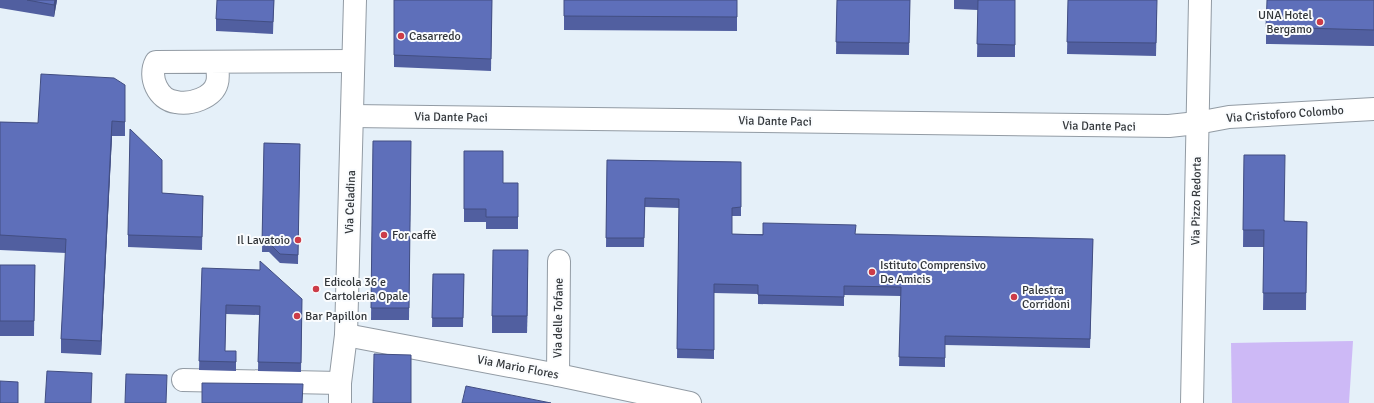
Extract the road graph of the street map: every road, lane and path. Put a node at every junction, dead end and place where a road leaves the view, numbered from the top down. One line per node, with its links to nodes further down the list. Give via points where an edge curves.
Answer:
1 (355, 0): 3 (street, Via Celadina)
2 (1200, 0): 7 (street, Via Pizzo Redorta)
3 (353, 61): 4 (street); 6 (street, Via Celadina)
4 (218, 62)
5 (1374, 109): 7 (street, Via Cristoforo Colombo, via 1229,117)
6 (352, 116): 7 (street, Via Dante Paci, via 1169,126); 9 (street, Via Celadina)
7 (1197, 123): 14 (street, Via Pizzo Redorta)
8 (559, 261): 10 (street, Via delle Tofane)
9 (346, 335): 10 (street, Via Mario Flores); 12 (street, Via Celadina)
10 (558, 375): 13 (street, Via Mario Flores)
11 (183, 380): 12 (street)
12 (340, 393)
13 (690, 403)
14 (1192, 403)

